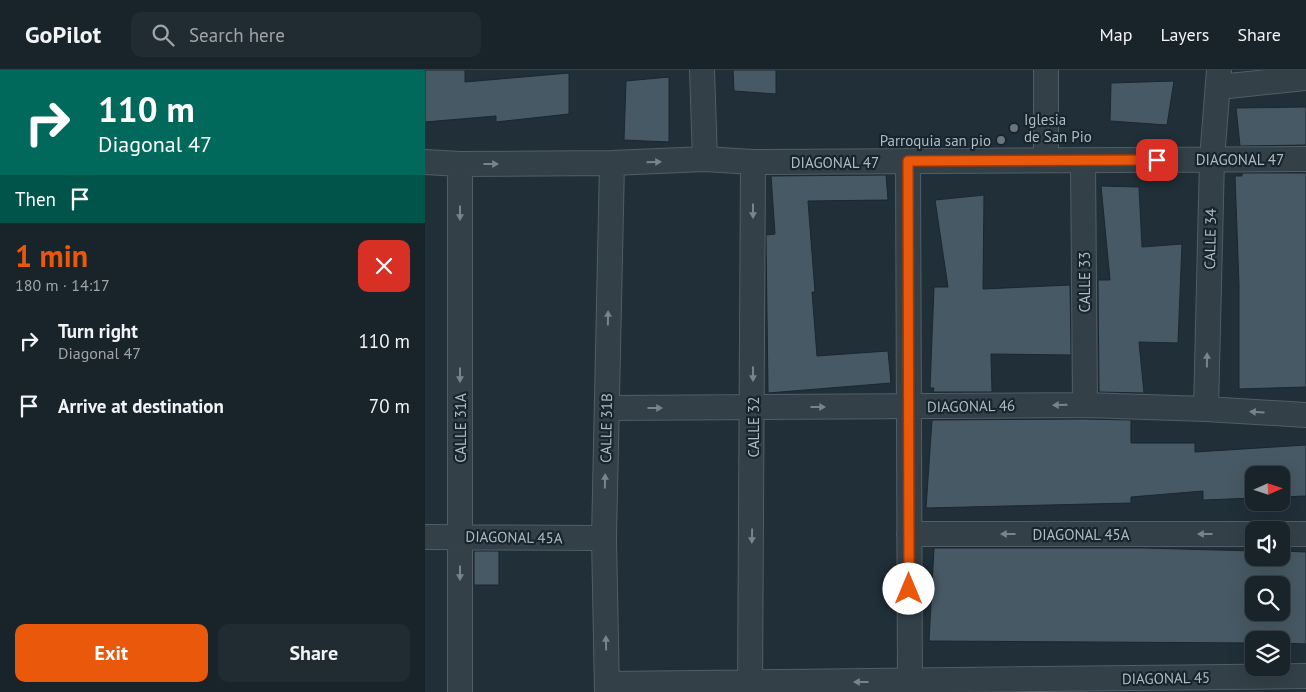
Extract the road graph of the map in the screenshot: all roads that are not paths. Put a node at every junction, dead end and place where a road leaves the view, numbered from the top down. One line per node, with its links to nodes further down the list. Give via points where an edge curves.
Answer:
1 (702, 70): 6 (street)
2 (1046, 70): 8 (street)
3 (1219, 78): 4 (street); 7 (street, CALLE 34)
4 (1306, 78)
5 (1306, 158): 7 (street, DIAGONAL 47)
6 (705, 159): 12 (street, DIAGONAL 47); 13 (street, DIAGONAL 47, one-way to 6)
7 (1212, 159): 9 (street, DIAGONAL 47); 19 (street, CALLE 34, one-way to 7)
8 (1046, 160): 9 (street, DIAGONAL 47); 10 (street, DIAGONAL 47)
9 (1083, 160): 15 (street, CALLE 33)
10 (908, 161): 12 (street, DIAGONAL 47); 17 (street)
11 (425, 162): 14 (street, DIAGONAL 47)
12 (753, 162): 16 (street, CALLE 32, one-way to 16)
13 (612, 163): 14 (street, DIAGONAL 47, one-way to 13); 18 (street, CALLE 31B, one-way to 13)
14 (460, 164): 25 (street, CALLE 31A, one-way to 25)
15 (1085, 405): 17 (street, DIAGONAL 46, one-way to 17); 19 (street, DIAGONAL 46)
16 (753, 407): 17 (street, DIAGONAL 46, one-way to 17); 18 (street, DIAGONAL 46, one-way to 16); 29 (street, CALLE 32, one-way to 29)
17 (909, 407): 21 (street)
18 (607, 408): 27 (street, CALLE 31B, one-way to 18)
19 (1206, 408): 20 (street, DIAGONAL 46, one-way to 19)
20 (1306, 415)
21 (909, 534): 22 (street, DIAGONAL 45A, one-way to 21); 30 (street)
22 (1245, 534)
23 (1290, 534): 24 (street)
24 (1306, 534)
25 (461, 536): 26 (street, DIAGONAL 45A); 27 (street, DIAGONAL 45A); 32 (street, CALLE 31A, one-way to 32)
26 (425, 537)
27 (604, 538): 31 (street, CALLE 31B, one-way to 27)
28 (1306, 676): 30 (street, DIAGONAL 45)
29 (750, 687): 30 (street, DIAGONAL 45, one-way to 29); 31 (street, DIAGONAL 45)
30 (910, 687)
31 (607, 688)
32 (460, 692)

